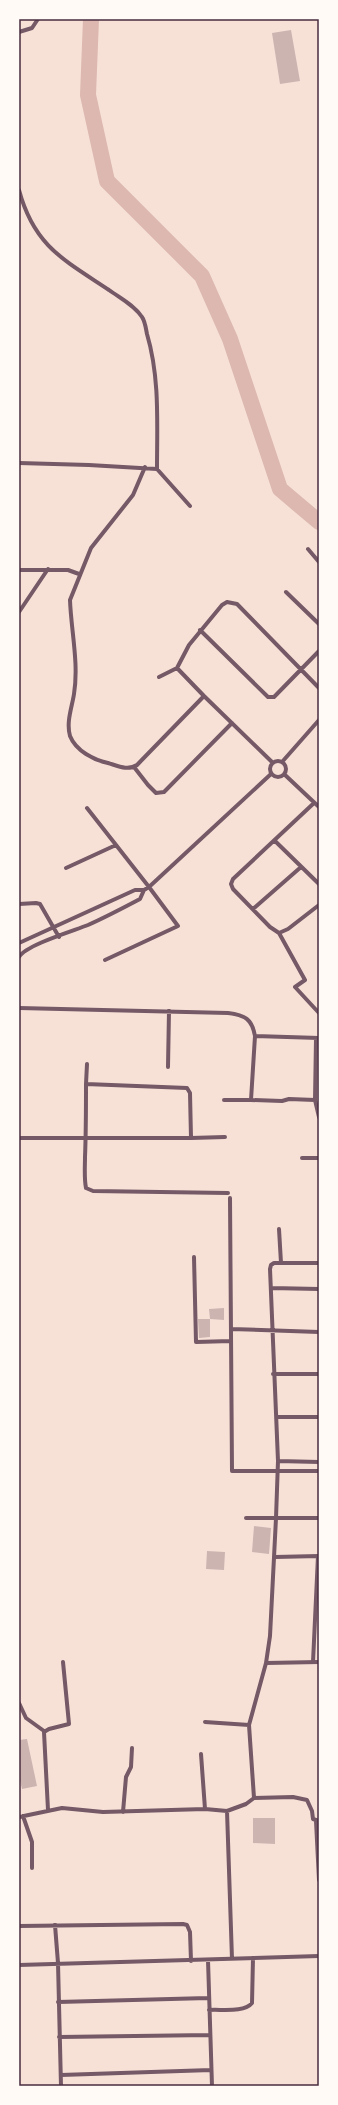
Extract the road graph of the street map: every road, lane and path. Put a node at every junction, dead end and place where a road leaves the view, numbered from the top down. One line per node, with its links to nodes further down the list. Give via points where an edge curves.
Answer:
1 (38, 19): 2 (street, via 32,28)
2 (19, 32)
3 (19, 190): 6 (street, via 28,218 49,247 130,304 142,317 157,378)
4 (19, 464): 5 (street)
5 (145, 468): 6 (street); 12 (street, via 133,495 91,548)
6 (156, 469): 7 (street)
7 (190, 506)
8 (308, 549): 9 (street)
9 (319, 562)
10 (48, 569): 11 (street); 12 (street, via 68,570); 14 (street)
11 (19, 570)
12 (79, 574): 27 (street, via 70,600 75,677 69,717 70,736 78,747 96,760 124,768)
13 (286, 592): 15 (street)
14 (19, 612)
15 (319, 624)
16 (200, 630): 18 (street, via 189,645); 19 (street, via 222,605 232,602 237,604); 19 (street, via 268,697 274,697)
17 (319, 650): 19 (street)
18 (178, 668): 20 (street); 22 (street)
19 (302, 669): 21 (street)
20 (159, 677)
21 (319, 688)
22 (204, 696): 24 (street); 27 (street)
23 (319, 720): 26 (street)
24 (232, 723): 25 (street); 27 (street, via 164,792 156,793)
25 (272, 762): 26 (street); 28 (street, via 269,769)
26 (282, 762): 29 (street, via 286,768)
27 (134, 767)
28 (271, 774): 29 (street, via 276,777); 38 (street)
29 (284, 774): 30 (street)
30 (314, 803): 31 (street); 33 (street)
31 (319, 807)
32 (87, 808): 34 (street)
33 (275, 841): 35 (street); 42 (street, via 232,882 234,889)
34 (116, 845): 36 (street); 38 (street)
35 (301, 867): 37 (street); 42 (street)
36 (66, 868)
37 (319, 884)
38 (149, 886): 39 (street); 48 (street, via 178,926)
39 (144, 890): 43 (street, via 135,890); 45 (street, via 140,899)
40 (19, 904): 43 (street, via 40,904)
41 (319, 905): 44 (street)
42 (253, 910): 44 (street, via 270,928)
43 (55, 928): 45 (street); 46 (street)
44 (279, 933): 51 (street, via 305,980 295,987)
45 (60, 937): 47 (street, via 22,953)
46 (19, 943)
47 (19, 957)
48 (105, 960)
49 (19, 1008): 50 (street)
50 (169, 1011): 52 (street, via 236,1014 248,1018 253,1025); 55 (street)
51 (319, 1013)
52 (255, 1036): 53 (street); 58 (street)
53 (318, 1039): 59 (street)
54 (87, 1064): 56 (street)
55 (168, 1067)
56 (86, 1084): 62 (street); 63 (street, via 187,1088 190,1093)
57 (224, 1100): 58 (street)
58 (251, 1100): 59 (street)
59 (315, 1100): 60 (street)
60 (319, 1117)
61 (19, 1138): 62 (street)
62 (86, 1138): 63 (street); 67 (street, via 85,1183 89,1190)
63 (191, 1138): 64 (street)
64 (224, 1138)
65 (302, 1158): 66 (street)
66 (319, 1158)
67 (228, 1193)
68 (230, 1198): 75 (street)
69 (279, 1229): 71 (street)
70 (194, 1257): 78 (street, via 196,1342)
71 (281, 1263): 72 (street); 73 (street, via 271,1265)
72 (319, 1263)
73 (271, 1288): 74 (street); 76 (street)
74 (319, 1289)
75 (231, 1329): 76 (street); 78 (street)
76 (273, 1331): 77 (street); 79 (street)
77 (319, 1332)
78 (231, 1341): 85 (street, via 232,1470)
79 (273, 1374): 80 (street); 81 (street)
80 (319, 1374)
81 (276, 1417): 82 (street); 83 (street)
82 (319, 1417)
83 (278, 1461): 84 (street); 85 (street)
84 (319, 1462)
85 (278, 1470): 86 (street); 88 (street)
86 (319, 1471)
87 (246, 1518): 88 (street)
88 (276, 1518): 89 (street); 91 (street)
89 (319, 1518)
90 (318, 1556): 91 (street); 93 (street)
91 (275, 1557): 95 (street)
92 (64, 1662): 99 (street, via 69,1724)
93 (313, 1662): 94 (street); 95 (street)
94 (319, 1662)
95 (266, 1663): 98 (street)
96 (19, 1704): 99 (street, via 26,1718)
97 (205, 1722): 98 (street)
98 (249, 1724): 102 (street)
99 (44, 1731): 104 (street)
100 (132, 1748): 106 (street)
101 (201, 1754): 103 (street)
102 (254, 1798): 105 (street); 108 (street, via 307,1800 313,1819)
103 (206, 1809): 105 (street); 106 (street)
104 (48, 1810): 106 (street, via 62,1808); 107 (street)
105 (227, 1811): 115 (street)
106 (123, 1812)
107 (21, 1817): 109 (street, via 32,1842)
108 (317, 1821): 110 (street)
109 (32, 1868)
110 (319, 1880)
111 (55, 1925): 112 (street); 117 (street, via 187,1925 190,1932); 118 (street)
112 (19, 1926)
113 (319, 1956): 114 (street)
114 (253, 1958): 115 (street); 122 (street, via 250,2006)
115 (232, 1959): 116 (street)
116 (208, 1960): 117 (street); 120 (street)
117 (191, 1961): 118 (street)
118 (58, 1963): 119 (street); 121 (street)
119 (19, 1965)
120 (208, 1998): 121 (street); 122 (street)
121 (58, 2002): 124 (street)
122 (209, 2010): 123 (street)
123 (210, 2035): 124 (street); 125 (street)
124 (60, 2037): 126 (street)
125 (211, 2070): 126 (street); 128 (street)
126 (61, 2075): 127 (street)
127 (61, 2086)
128 (212, 2086)

